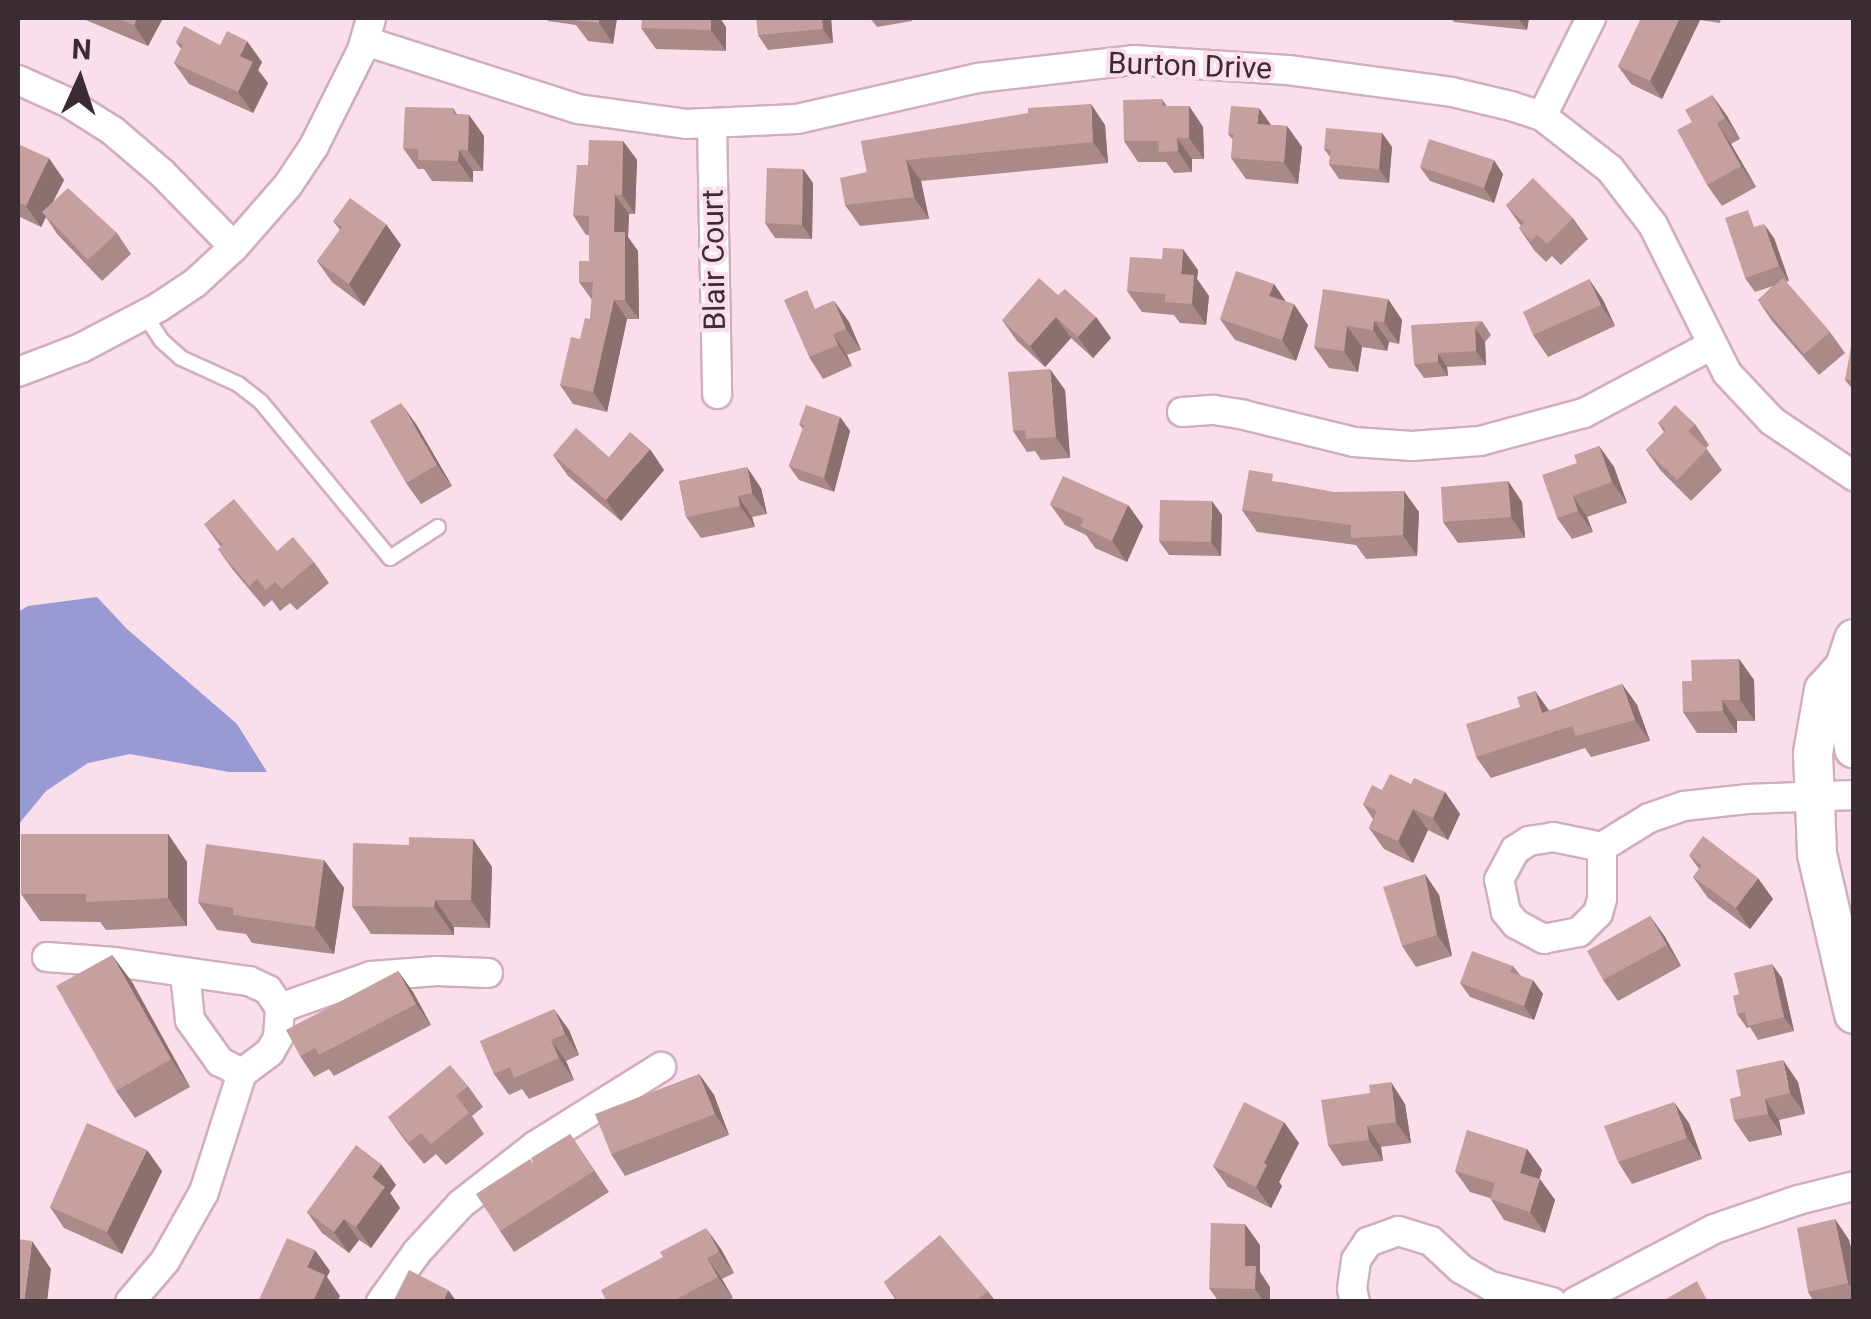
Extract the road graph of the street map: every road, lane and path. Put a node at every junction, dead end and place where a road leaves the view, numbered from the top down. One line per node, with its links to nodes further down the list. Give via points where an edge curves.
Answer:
1 (1590, 18): 4 (street)
2 (368, 29): 5 (street, Burton Drive, via 578,110); 6 (street, via 301,166)
3 (18, 80): 6 (street, via 113,132)
4 (1542, 116): 5 (street, Burton Drive, via 1452,92 1288,70 1133,60 978,78 798,119); 8 (street, Burton Drive, via 1610,169 1636,199)
5 (712, 125): 10 (street, Blair Court)
6 (234, 246): 7 (street, via 195,284)
7 (145, 315): 9 (street); 13 (lane, via 181,358 261,402 390,558)
8 (1710, 346): 11 (street, via 1584,413 1480,442 1354,442 1244,415); 12 (street, Burton Drive, via 1772,421)
9 (18, 372)
10 (717, 394)
11 (1182, 412)
12 (1854, 476)
13 (438, 527)
14 (1849, 653): 15 (street); 17 (street, via 1824,690 1813,753)
15 (1854, 749)
16 (1854, 795): 17 (street)
17 (1814, 796): 18 (street, via 1684,806); 23 (street, via 1825,903)
18 (1602, 847)
19 (47, 957): 20 (street)
20 (185, 973): 22 (street, via 249,982 268,990); 25 (street, via 190,1020 220,1062)
21 (488, 973): 22 (street, via 371,976)
22 (280, 1008): 25 (street, via 270,1052)
23 (1854, 1014)
24 (661, 1068): 28 (street, via 536,1146 461,1204)
25 (242, 1073): 27 (street, via 204,1192 165,1260)
26 (1854, 1186): 31 (street, via 1743,1217)
27 (130, 1302)
28 (382, 1302)
29 (1355, 1302): 30 (street, via 1356,1260 1368,1242 1398,1231 1431,1242 1490,1286)
30 (1552, 1302)
31 (1575, 1302)

